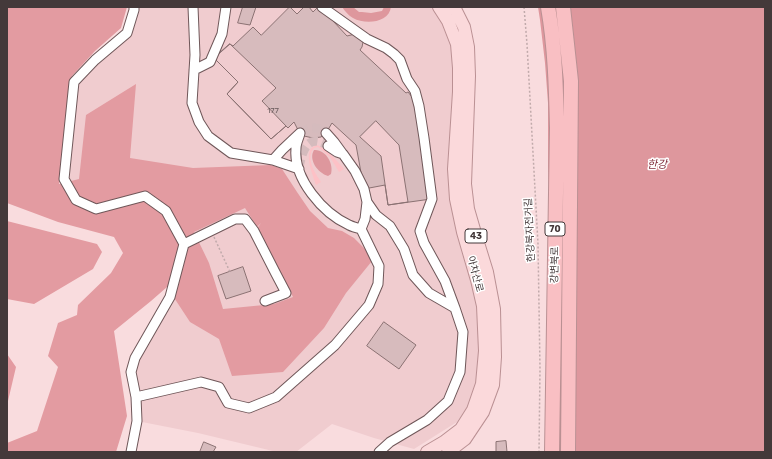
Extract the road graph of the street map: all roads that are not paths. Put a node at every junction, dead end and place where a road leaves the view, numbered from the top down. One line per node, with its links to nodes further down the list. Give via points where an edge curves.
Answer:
1 (134, 7): 17 (street, via 128,33 95,60 74,82 64,179 76,200 96,209 145,196 166,211)
2 (193, 7): 9 (street)
3 (226, 7): 9 (street, via 222,34 210,62)
4 (322, 7): 19 (street, via 394,54 400,60 415,91 432,199 420,231 445,281)
5 (439, 7): 23 (main road, 아차산로 / 43, via 457,44 459,92 454,170 456,199 483,306 485,351 482,384 473,410 461,429)
6 (452, 7): 24 (main road, 아차산로 / 43, via 464,27 468,47 465,184 468,209 487,272 494,309 495,358 493,385 483,412 465,439)
7 (548, 7): 25 (highway, 강변북로 / 70, via 556,78 557,128)
8 (563, 7): 26 (highway, 강변북로 / 70, via 571,81)
9 (194, 70): 13 (street, via 192,103 208,136 231,153)
10 (326, 134): 12 (street)
11 (328, 146): 12 (street)
12 (343, 154): 15 (street, via 364,189)
13 (273, 160): 14 (street); 14 (street, via 300,133 296,147)
14 (299, 169): 16 (street, via 308,189 331,215 350,226)
15 (367, 202): 16 (street); 19 (street, via 376,215 390,226 404,249 413,275 429,293)
16 (361, 228): 20 (street, via 379,266 378,284 369,306 335,345 276,397 250,408 228,403 219,388 201,382)
17 (184, 244): 18 (street, via 235,219 245,219 254,231 286,294); 20 (street, via 170,297 135,358 131,372)
18 (265, 301)
19 (455, 308): 22 (street, via 463,332 462,348 460,372 448,401 427,420 390,442)
20 (136, 397): 21 (street, via 137,421)
21 (131, 452)
22 (379, 452)
23 (427, 452)
24 (448, 452)
25 (552, 452)
26 (568, 452)

